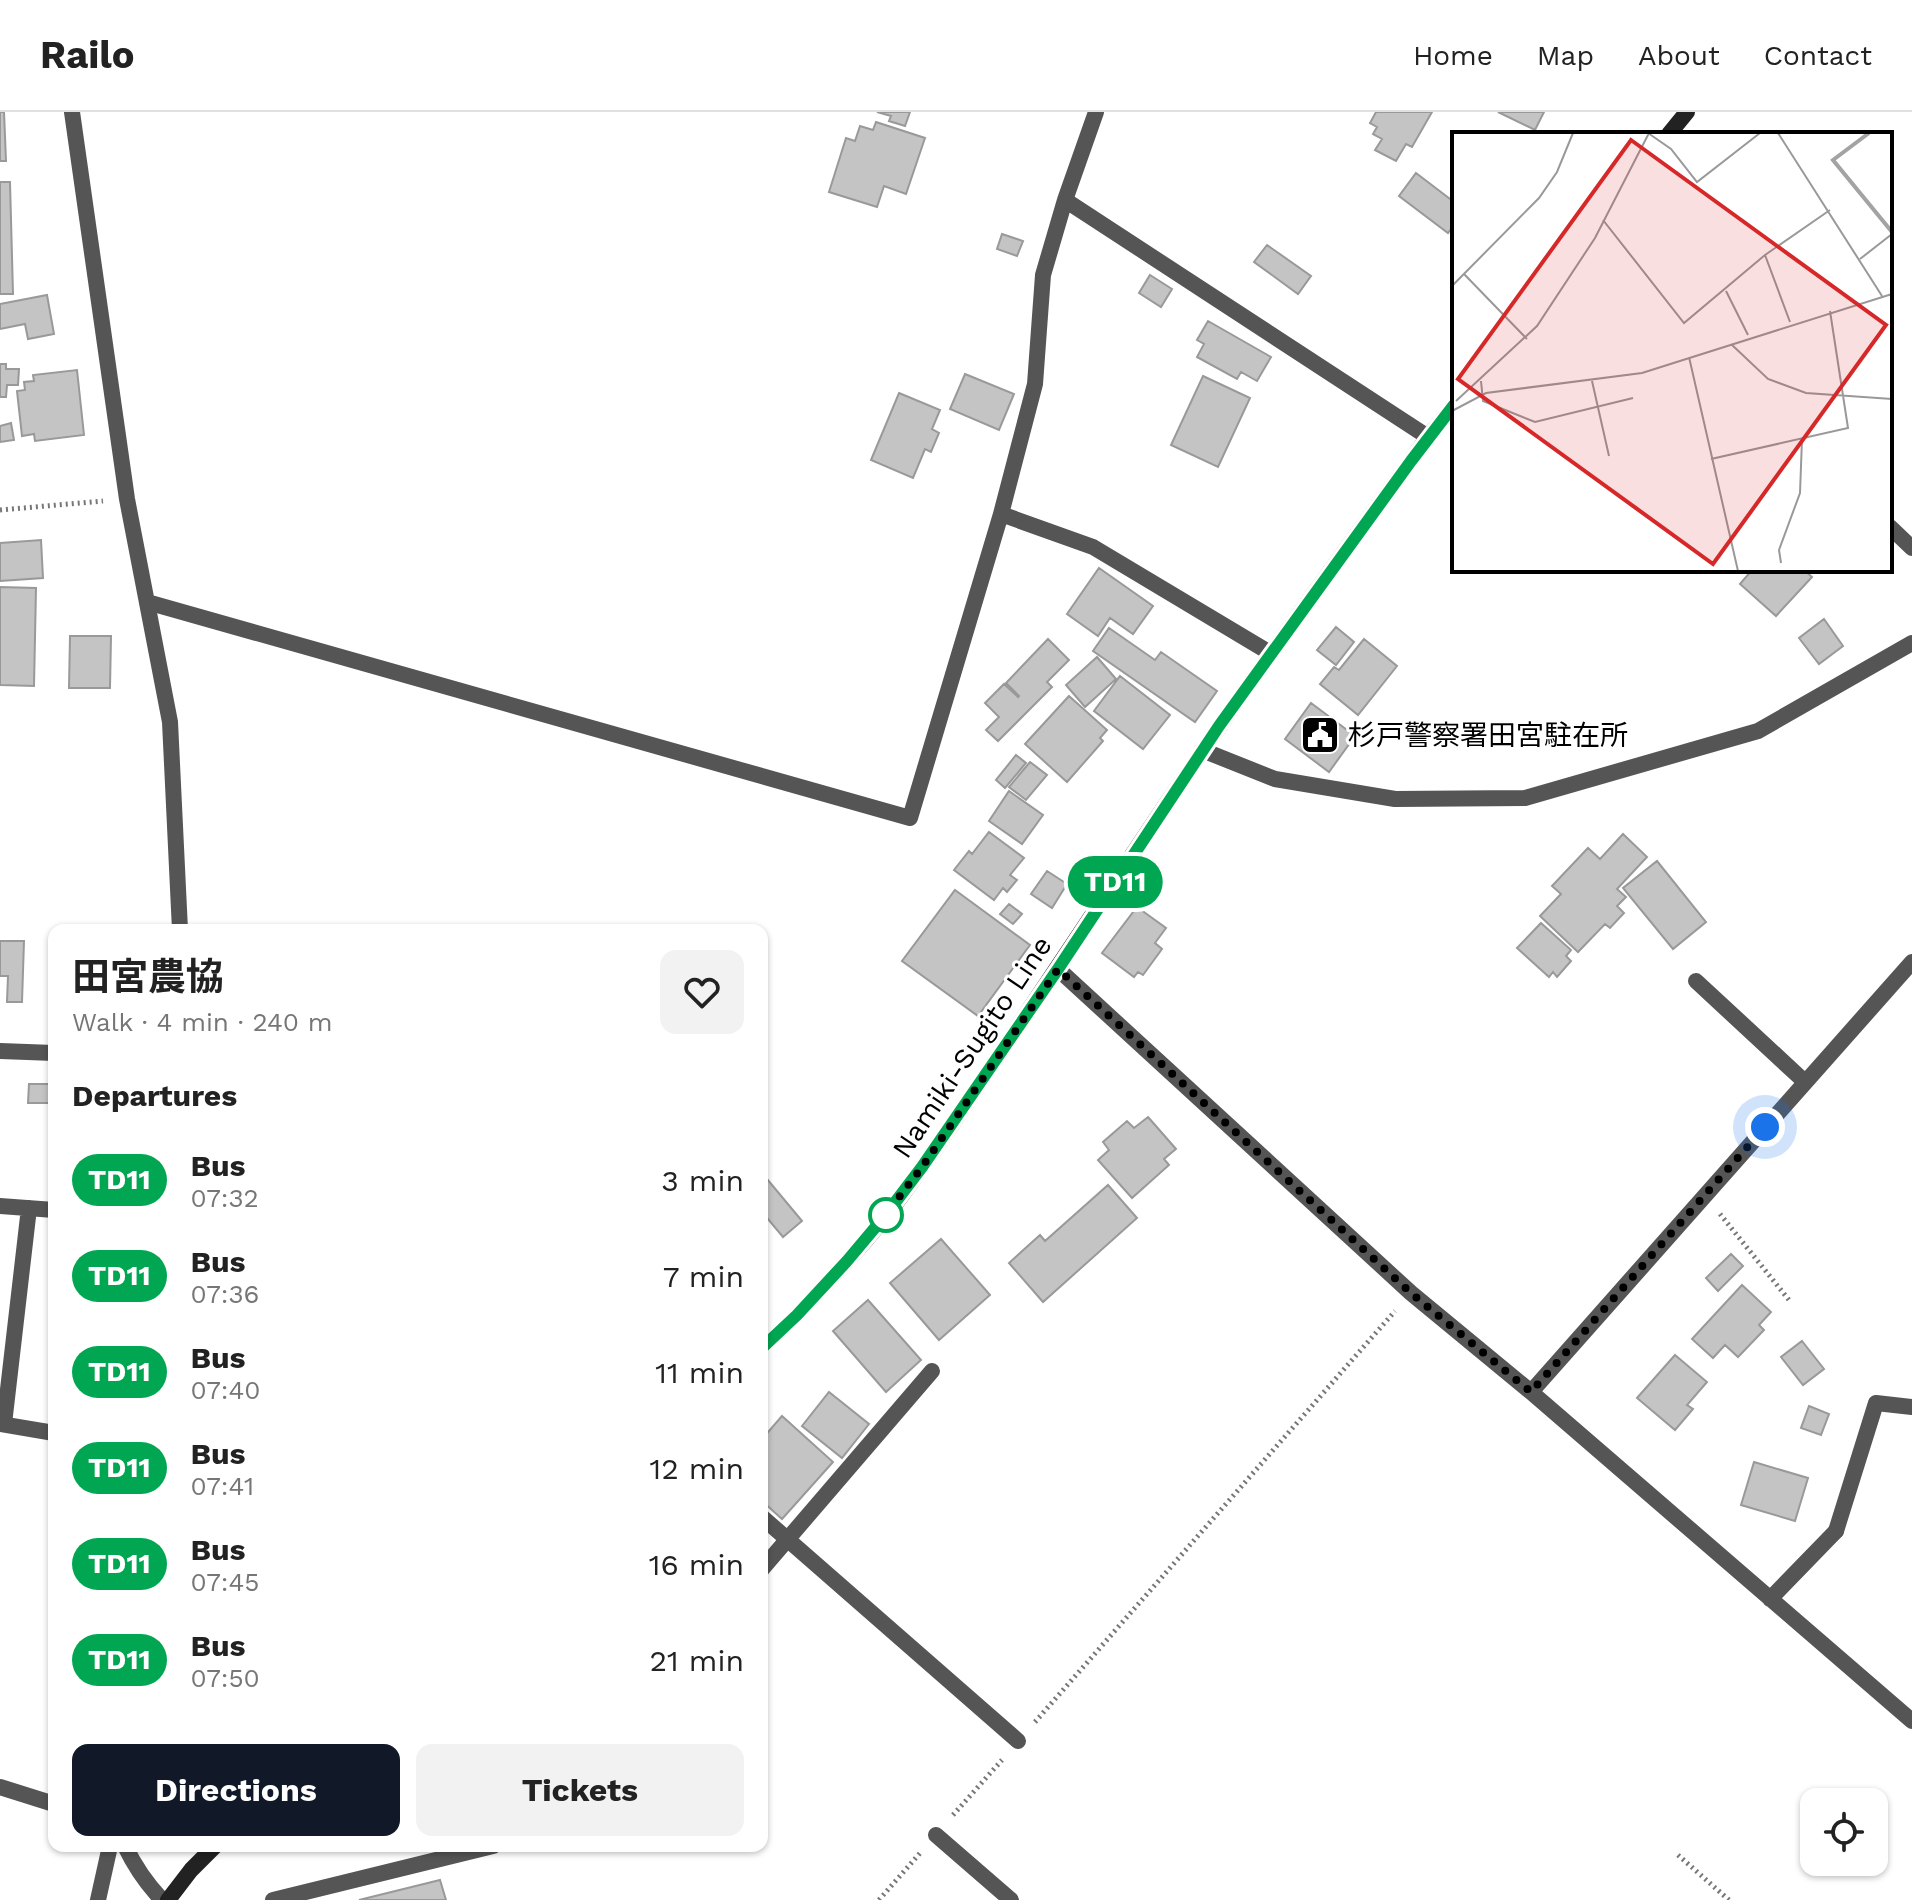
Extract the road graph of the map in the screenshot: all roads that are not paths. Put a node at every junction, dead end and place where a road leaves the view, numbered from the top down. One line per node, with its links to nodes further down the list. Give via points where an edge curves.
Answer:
1 (72, 112): 11 (street, via 127,499)
2 (1096, 112): 5 (street)
3 (1687, 112): 4 (main road)
4 (1671, 132)
5 (1065, 200): 7 (street); 8 (street, via 1043,275 1035,384)
6 (1452, 407): 7 (main road, Namiki-Sugito Line)
7 (1428, 437): 13 (main road, Namiki-Sugito Line)
8 (1001, 514): 11 (street, via 910,818); 13 (street, via 1093,547)
9 (1892, 529): 10 (street)
10 (1912, 548)
11 (147, 602): 15 (street, via 170,722)
12 (1912, 643): 14 (street, via 1758,731 1525,798 1395,799 1275,779)
13 (1270, 653): 14 (main road, Namiki-Sugito Line)
14 (1202, 750): 16 (main road, Namiki-Sugito Line)
15 (180, 924)
16 (1058, 969): 25 (main road, Namiki-Sugito Line, via 884,1217); 27 (street, via 1411,1293)
17 (1910, 971): 21 (street)
18 (1696, 981): 21 (street)
19 (0, 1051): 20 (street)
20 (48, 1053)
21 (1805, 1082): 27 (street)
22 (0, 1206): 23 (street)
23 (29, 1208): 24 (street); 29 (street)
24 (48, 1210)
25 (768, 1342)
26 (932, 1371): 32 (street)
27 (1531, 1392): 34 (street)
28 (1912, 1407): 34 (street, via 1876,1403 1836,1531)
29 (2, 1424): 30 (street)
30 (48, 1432)
31 (768, 1523): 32 (street)
32 (787, 1540): 33 (street); 36 (street)
33 (768, 1562)
34 (1770, 1599): 35 (street)
35 (1912, 1721)
36 (1018, 1741)
37 (0, 1787): 38 (street)
38 (48, 1802)
39 (936, 1835): 47 (street)
40 (109, 1852): 44 (street)
41 (128, 1852): 45 (street, via 146,1883)
42 (209, 1852): 45 (main road)
43 (469, 1852): 46 (street)
44 (98, 1900)
45 (165, 1900)
46 (273, 1900)
47 (1011, 1900)

